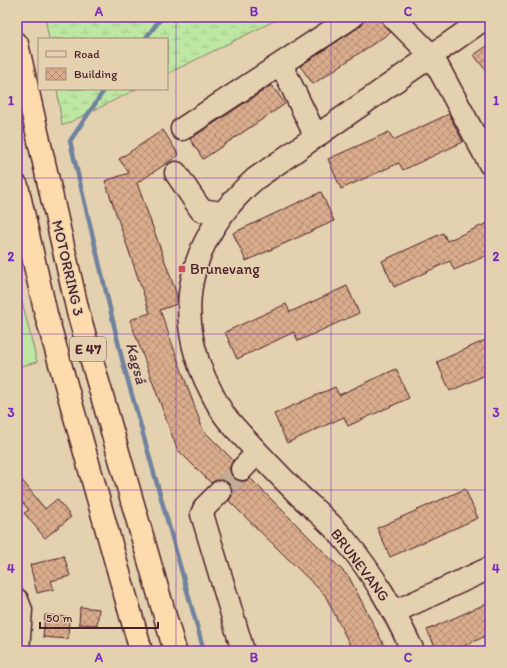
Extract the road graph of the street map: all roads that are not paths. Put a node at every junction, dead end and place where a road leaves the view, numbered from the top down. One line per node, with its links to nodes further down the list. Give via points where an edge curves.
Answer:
1 (352, 17): 6 (street)
2 (393, 17): 5 (street)
3 (487, 17): 5 (street, BRUNEVANG)
4 (17, 44): 21 (highway, MOTORRING 3 / E 47, via 78,312)
5 (432, 56): 8 (street, BRUNEVANG); 9 (street)
6 (281, 64): 7 (street); 8 (street)
7 (182, 129)
8 (316, 137): 12 (street, BRUNEVANG, via 255,179)
9 (490, 164)
10 (176, 172): 12 (street, via 201,210)
11 (17, 186): 20 (highway, MOTORRING 3 / E 47, via 46,314)
12 (222, 213): 13 (street, BRUNEVANG, via 205,240 190,286 192,340 199,366 212,393 229,420)
13 (257, 453): 14 (street); 18 (street, BRUNEVANG, via 344,539 377,583)
14 (242, 469)
15 (220, 492): 22 (street, via 205,507 202,514)
16 (490, 568): 18 (street, BRUNEVANG)
17 (17, 600): 19 (street, via 21,610)
18 (394, 612): 23 (street, BRUNEVANG)
19 (18, 651)
20 (141, 651)
21 (175, 651)
22 (243, 651)
23 (413, 651)

